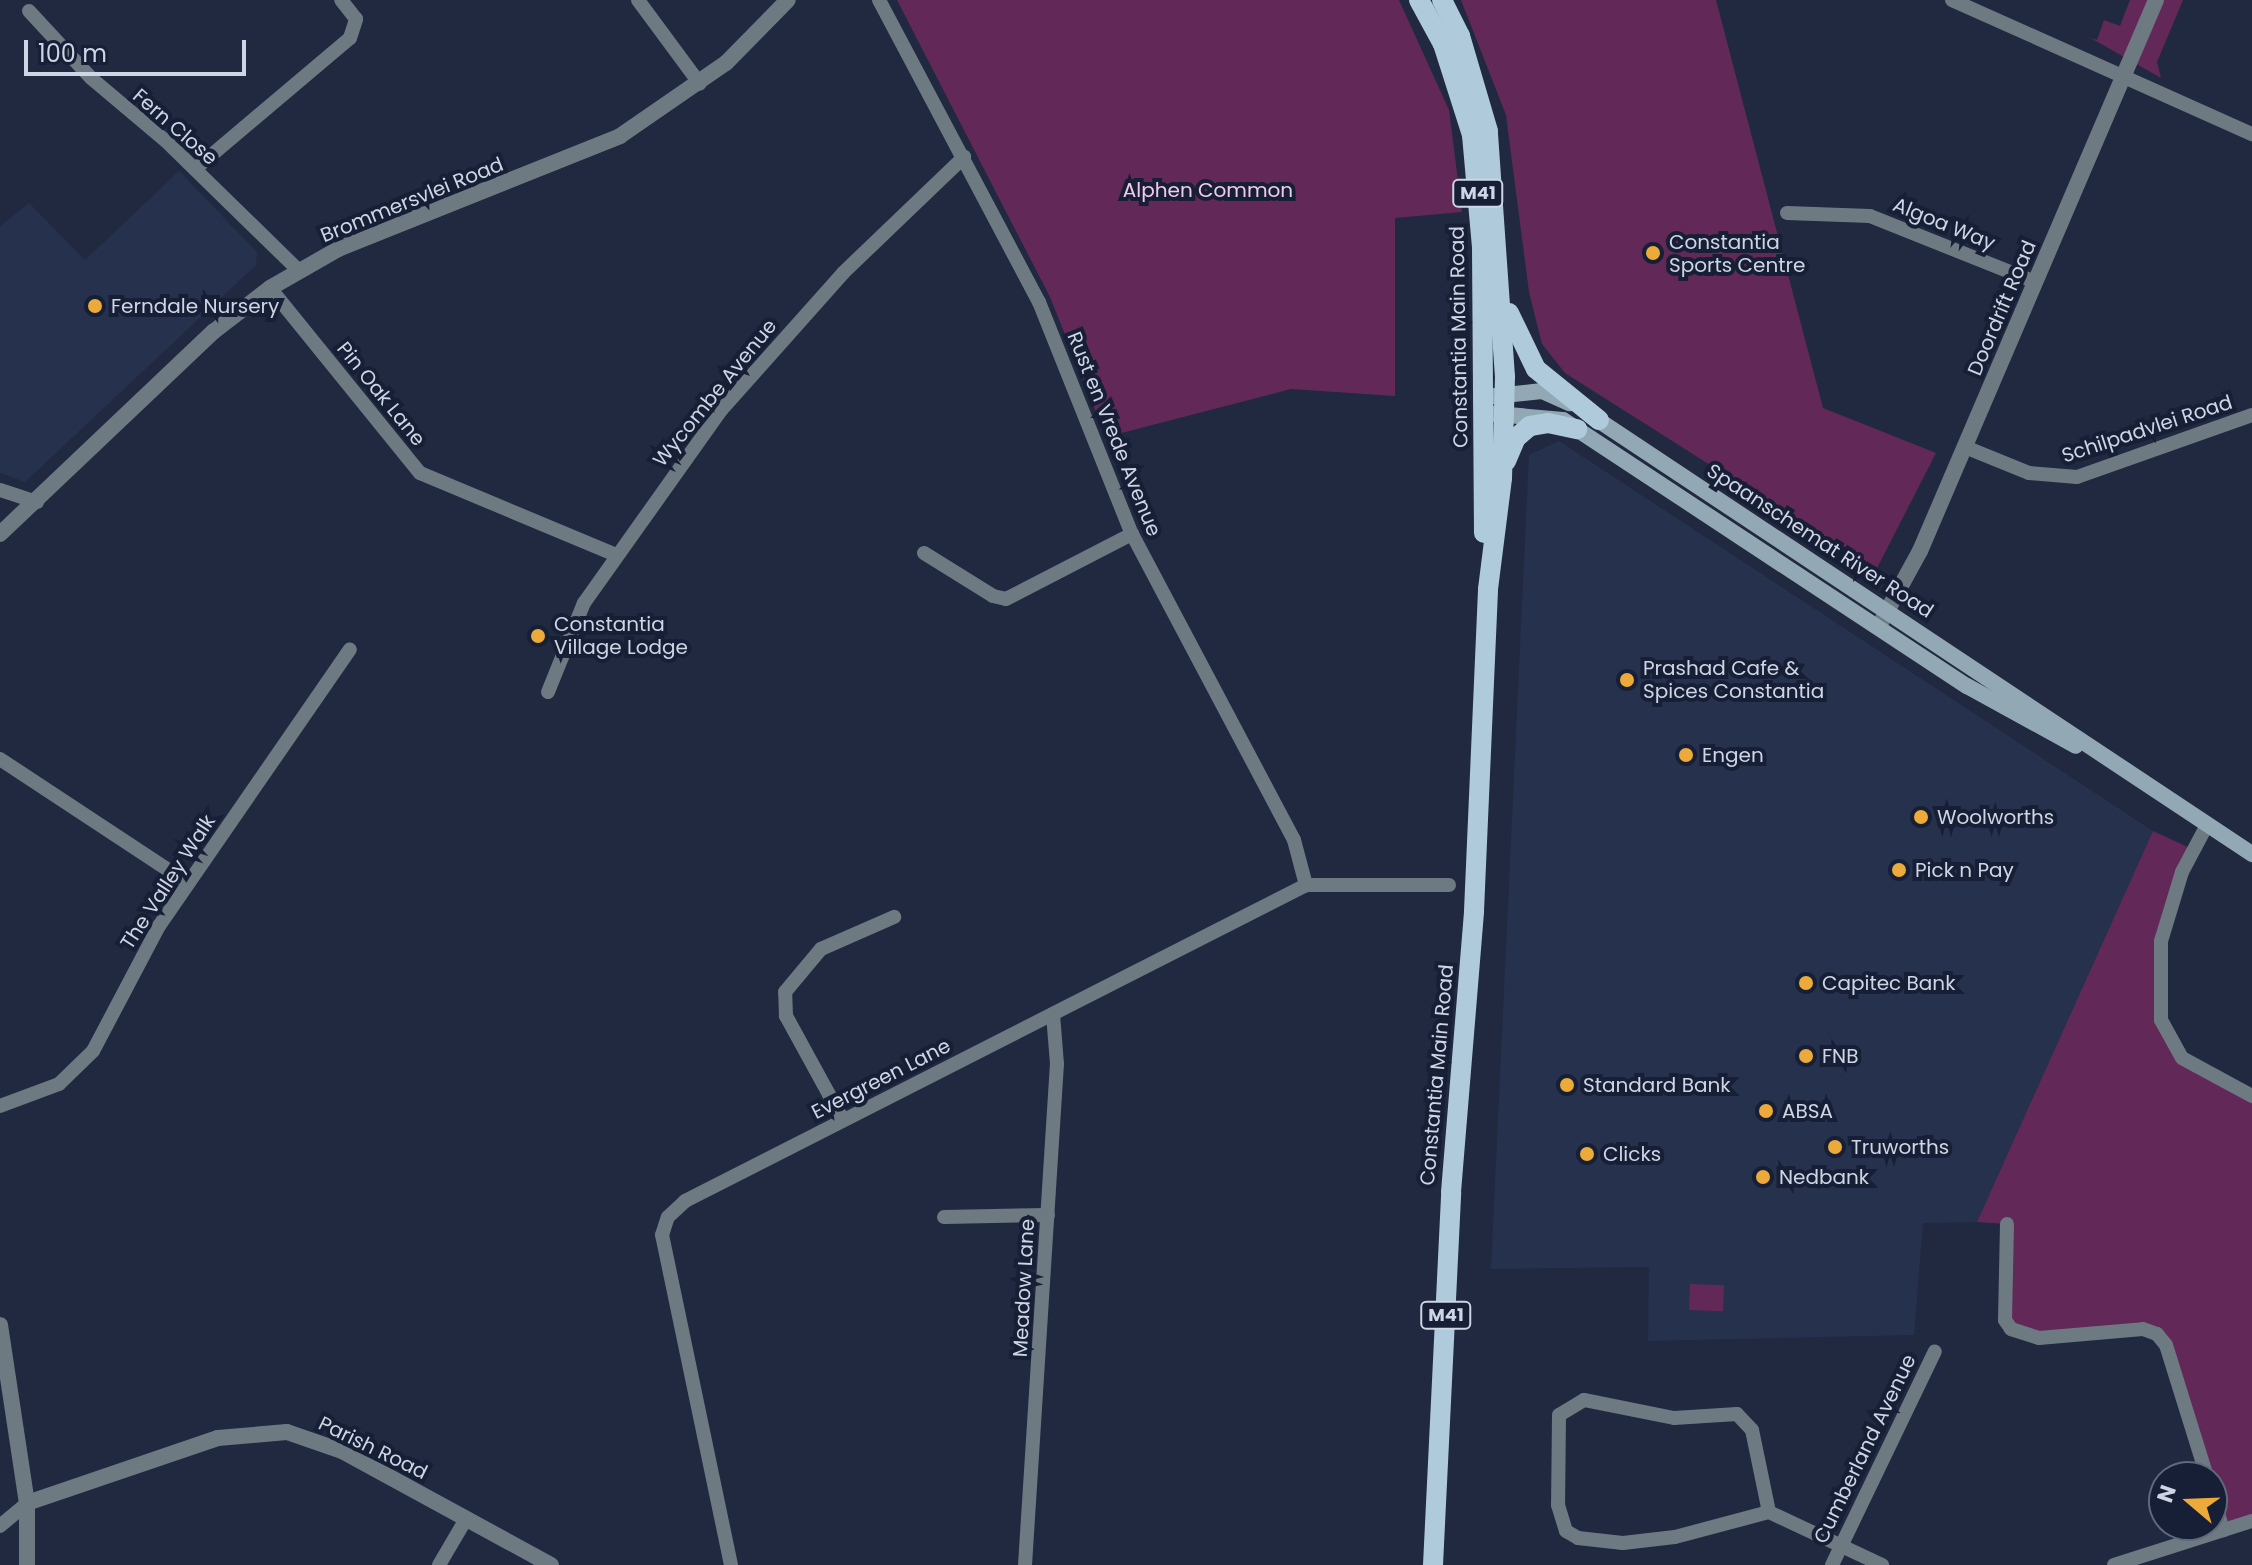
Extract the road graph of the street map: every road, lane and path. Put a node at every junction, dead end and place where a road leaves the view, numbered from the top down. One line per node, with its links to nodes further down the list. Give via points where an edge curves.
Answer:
1 (341, 0): 14 (street, via 356,19 350,38)
2 (638, 0): 11 (street)
3 (788, 0): 11 (street, Brommersvlei Road)
4 (879, 0): 13 (street, Rust en Vrede Avenue)
5 (1419, 0): 20 (main road, Constantia Main Road / M41, via 1443,44 1472,135)
6 (1442, 0): 16 (main road, Constantia Main Road / M41, via 1460,36 1488,131)
7 (1952, 0): 10 (street)
8 (2156, 0): 10 (street, Doordrift Road)
9 (29, 11): 14 (street, Fern Close, via 91,78)
10 (2123, 76): 12 (street); 18 (street, Doordrift Road)
11 (700, 84): 17 (street, Brommersvlei Road, via 654,117 572,159 338,249)
12 (2252, 134)
13 (964, 157): 29 (street, Rust en Vrede Avenue, via 1039,302); 31 (street, Wycombe Avenue, via 761,362)
14 (195, 169): 17 (street, Fern Close)
15 (1787, 213): 18 (street, Algoa Way, via 1870,216)
16 (1500, 262): 20 (main road, Constantia Main Road / M41); 22 (main road, via 1510,319 1526,356 1545,378)
17 (298, 270): 19 (street, Brommersvlei Road)
18 (2035, 282): 24 (street, Doordrift Road)
19 (270, 288): 27 (street, Brommersvlei Road, via 213,332); 31 (street, Pin Oak Lane, via 420,473)
20 (1495, 405): 22 (main road, Spaanschemat River Road, via 1552,393); 23 (main road, Spaanschemat River Road, via 1550,416); 25 (main road, Constantia Main Road / M41); 32 (main road, Constantia Main Road / M41)
21 (2252, 415): 24 (street, Schilpadvlei Road, via 2077,477 2047,477)
22 (1599, 420): 33 (main road, Spaanschemat River Road)
23 (1577, 429): 25 (main road, via 1548,423 1526,428 1512,445); 34 (main road, Spaanschemat River Road)
24 (1965, 447): 33 (street, Doordrift Road)
25 (1502, 478): 32 (main road, Constantia Main Road / M41)
26 (0, 490): 27 (street)
27 (37, 502): 28 (street, Brommersvlei Road)
28 (0, 534)
29 (1132, 534): 30 (street, via 1006,599); 42 (street, Rust en Vrede Avenue, via 1294,840)
30 (924, 553)
31 (614, 554): 36 (street, Wycombe Avenue, via 571,626)
32 (1488, 589): 68 (main road, Constantia Main Road / M41, via 1476,882 1451,1192)
33 (1889, 609): 34 (street, Doordrift Road); 38 (main road, Spaanschemat River Road)
34 (1877, 627): 38 (main road, Spaanschemat River Road, via 2023,720)
35 (350, 649): 41 (street, The Valley Walk)
36 (548, 692)
37 (0, 759): 41 (street)
38 (2116, 765): 39 (main road, Spaanschemat River Road)
39 (2207, 825): 40 (main road, Spaanschemat River Road); 46 (street, via 2182,872 2161,941 2161,1020 2182,1058)
40 (2252, 854)
41 (188, 883): 47 (street, The Valley Walk, via 78,1069 49,1089)
42 (1306, 885): 43 (street, Evergreen Lane); 45 (street, Evergreen Lane)
43 (1449, 885)
44 (894, 917): 48 (street, via 821,949 794,975 785,992 786,1016)
45 (1053, 1014): 48 (street, Evergreen Lane); 49 (street, Meadow Lane, via 1057,1064)
46 (2252, 1096)
47 (0, 1106)
48 (843, 1120): 66 (street, Evergreen Lane, via 685,1201 668,1217 662,1235)
49 (1048, 1215): 50 (street); 67 (street, Meadow Lane)
50 (944, 1217)
51 (2007, 1224): 54 (street, via 2005,1320 2011,1329 2039,1338 2143,1329 2157,1334 2166,1345)
52 (0, 1325): 55 (street)
53 (1935, 1351): 62 (street, Cumberland Avenue)
54 (2202, 1461)
55 (27, 1503): 57 (street, Parish Road, via 218,1438 287,1432 342,1451); 59 (street); 63 (street)
56 (1769, 1512): 56 (street, via 1685,1536 1623,1543 1578,1538 1566,1531 1558,1505 1559,1415 1584,1400 1674,1418 1737,1414 1752,1430); 62 (street)
57 (466, 1519): 64 (street); 65 (street, Parish Road)
58 (2252, 1521): 60 (street)
59 (0, 1526)
60 (2228, 1528)
61 (2189, 1541): 71 (street)
62 (1841, 1546): 69 (street, Cumberland Avenue); 70 (street)
63 (27, 1565)
64 (439, 1565)
65 (551, 1565)
66 (731, 1565)
67 (1025, 1565)
68 (1433, 1565)
69 (1832, 1565)
70 (1882, 1565)
71 (2114, 1565)

